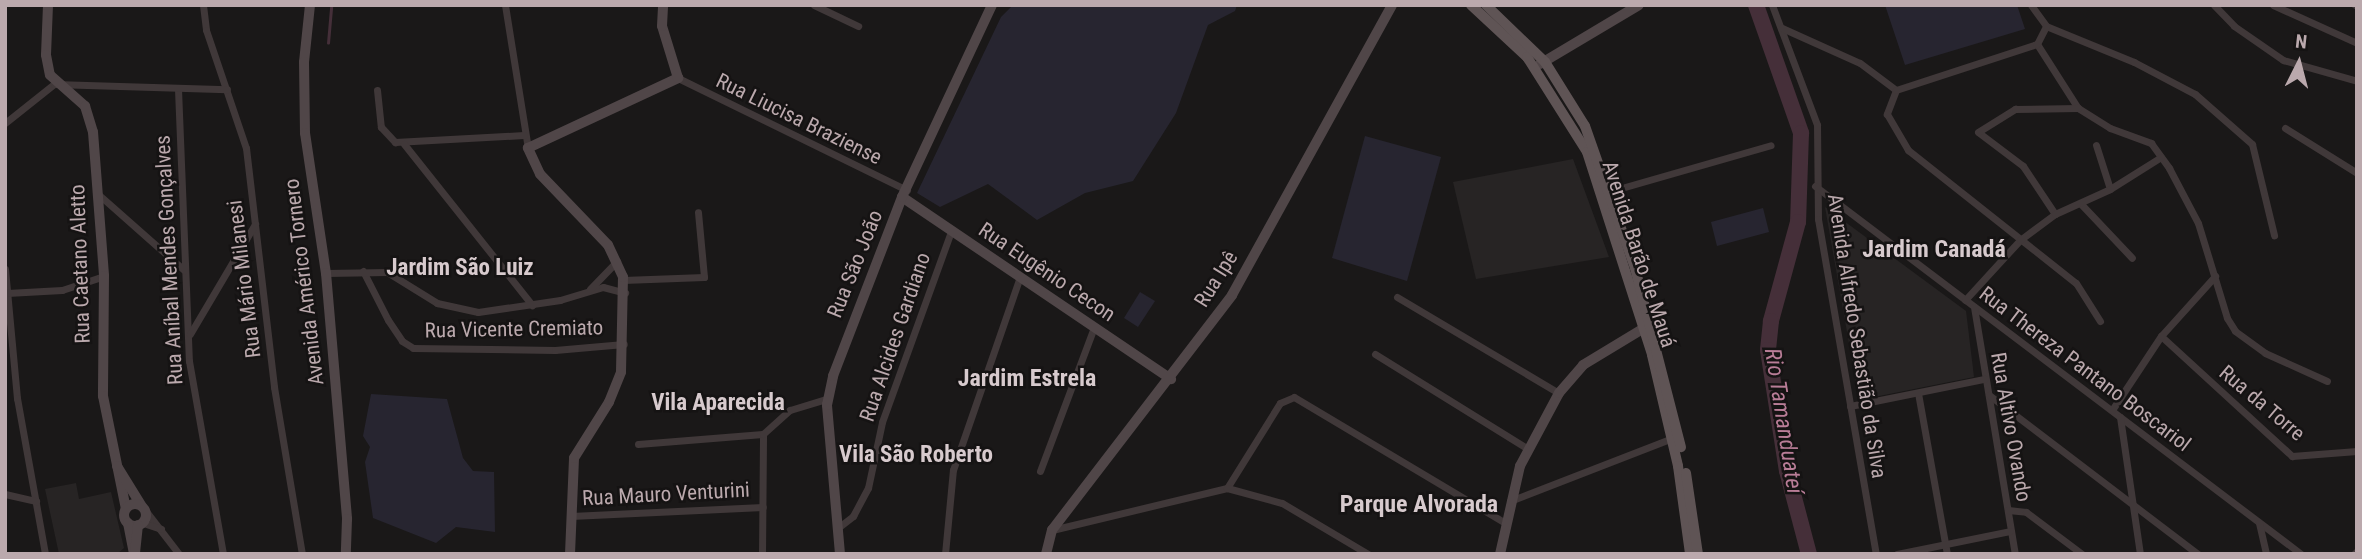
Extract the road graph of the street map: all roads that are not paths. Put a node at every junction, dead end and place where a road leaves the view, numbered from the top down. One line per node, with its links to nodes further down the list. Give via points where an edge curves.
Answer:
1 (48, 5): 25 (street, via 46,55)
2 (203, 5): 27 (street, Rua Mário Milanesi, via 206,30)
3 (310, 5): 57 (street, Avenida Américo Tornero, via 304,62 305,133)
4 (505, 5): 33 (street)
5 (663, 5): 23 (street, via 662,26)
6 (814, 5): 17 (street)
7 (992, 5): 43 (street, Rua São João)
8 (1392, 5): 76 (street, Rua Ipê, via 1232,295)
9 (1471, 5): 22 (main road, Avenida Barão de Mauá)
10 (1486, 5): 22 (main road, Avenida Barão de Mauá)
11 (1639, 5): 22 (street)
12 (1772, 5): 19 (street, Avenida Alfredo Sebastião da Silva)
13 (2031, 5): 18 (street)
14 (2214, 5): 24 (street, via 2234,26 2284,60)
15 (2273, 5): 16 (street)
16 (2290, 8): 20 (street)
17 (858, 26)
18 (2046, 26): 21 (street); 50 (street, via 2172,80 2213,108 2252,144)
19 (1782, 28): 29 (street, via 1860,63); 40 (street, Avenida Alfredo Sebastião da Silva, via 1817,125)
20 (2357, 43)
21 (2037, 44): 29 (street); 30 (street)
22 (1540, 64): 42 (main road, Avenida Barão de Mauá, via 1585,126); 70 (main road, Avenida Barão de Mauá, via 1587,152)
23 (678, 78): 37 (street); 43 (street, Rua Liucisa Braziense)
24 (2357, 81)
25 (54, 84): 26 (street); 31 (street); 44 (street, Rua Caetano Aletto, via 89,112)
26 (178, 89): 27 (street); 55 (street, Rua Aníbal Mendes Gonçalves)
27 (227, 89): 48 (street, Rua Mário Milanesi, via 243,133)
28 (377, 90): 34 (street, via 385,135)
29 (1896, 90): 51 (street, via 1887,114 1908,150)
30 (2078, 108): 38 (street, via 2110,128 2151,143); 47 (street, via 2015,109 1978,132 2022,166)
31 (5, 123)
32 (2286, 128): 39 (street)
33 (524, 135): 34 (street); 37 (street)
34 (404, 144): 67 (street)
35 (1771, 145): 42 (street)
36 (2096, 145): 41 (street)
37 (528, 148): 53 (street, via 540,174 593,226)
38 (2161, 157): 41 (street); 60 (street, via 2198,223)
39 (2357, 173)
40 (1815, 186): 66 (street, Rua Thereza Pantano Boscariol); 83 (street, Avenida Alfredo Sebastião da Silva)
41 (2110, 189): 45 (street)
42 (1611, 191): 70 (main road, Avenida Barão de Mauá)
43 (904, 193): 49 (street, Rua Eugênio Cecon); 82 (street, Rua São João)
44 (98, 194): 55 (street); 58 (street, Rua Caetano Aletto)
45 (2081, 204): 47 (street); 52 (street)
46 (698, 212): 61 (street, via 705,275 695,280)
47 (2055, 215): 51 (street)
48 (255, 223): 72 (street); 115 (street, Rua Mário Milanesi, via 278,415)
49 (951, 231): 59 (street, Rua Eugênio Cecon); 106 (street, Rua Alcides Gardiano, via 882,422 868,488 853,516)
50 (2274, 235)
51 (2020, 240): 66 (street); 69 (street, via 2076,283)
52 (2132, 258)
53 (617, 261): 61 (street); 62 (street)
54 (5, 269): 63 (street)
55 (184, 270): 72 (street, Rua Aníbal Mendes Gonçalves)
56 (363, 271): 57 (street); 67 (street, via 391,273 425,296 461,310 496,312); 74 (street, Rua Vicente Cremiato, via 388,320 402,341 413,348 555,350)
57 (326, 274): 116 (street, Avenida Américo Tornero)
58 (104, 276): 63 (street, via 62,290); 91 (street, Rua Caetano Aletto, via 103,396)
59 (1020, 276): 71 (street, Rua Eugênio Cecon); 120 (street, via 953,470)
60 (2215, 276): 73 (street); 78 (street, via 2235,331 2265,353)
61 (624, 280): 64 (street)
62 (589, 290): 64 (street, via 603,287); 67 (street)
63 (8, 293): 95 (street, via 17,398)
64 (625, 293): 74 (street)
65 (1397, 296): 79 (street)
66 (1965, 300): 68 (street, Rua Thereza Pantano Boscariol)
67 (532, 305)
68 (1974, 307): 77 (street, Rua Altivo Ovando); 84 (street, Rua Thereza Pantano Boscariol)
69 (2100, 321)
70 (1647, 326): 79 (street, via 1583,365); 87 (main road, Avenida Barão de Mauá)
71 (1094, 327): 76 (street, Rua Eugênio Cecon); 92 (street)
72 (189, 336): 114 (street, Rua Aníbal Mendes Gonçalves)
73 (2161, 336): 84 (street); 90 (street, Rua da Torre, via 2292,456)
74 (625, 344): 102 (street, via 610,402 574,458)
75 (1375, 354): 89 (street)
76 (1171, 379): 108 (street, Rua Ipê)
77 (1984, 379): 80 (street); 81 (street, Rua Altivo Ovando)
78 (2327, 381)
79 (1559, 393): 89 (street)
80 (1918, 393): 83 (street); 110 (street)
81 (1989, 395): 97 (street); 101 (street, Rua Altivo Ovando)
82 (827, 399): 86 (street, via 790,410); 106 (street, Rua São João)
83 (1850, 406): 126 (street, Avenida Alfredo Sebastião da Silva)
84 (2112, 410): 85 (street, Rua Thereza Pantano Boscariol)
85 (2120, 416): 97 (street); 104 (street, Rua Thereza Pantano Boscariol)
86 (763, 433): 88 (street); 98 (street)
87 (1676, 437): 96 (street); 124 (main road, Avenida Barão de Mauá); 125 (main road, Avenida Barão de Mauá)
88 (638, 444)
89 (1528, 449): 96 (street)
90 (2357, 452)
91 (114, 459): 99 (street, Rua Caetano Aletto); 100 (street, Rua Caetano Aletto)
92 (1040, 471)
93 (1227, 488): 103 (street, via 1280,403 1294,397); 108 (street); 122 (street, via 1282,503)
94 (5, 494): 95 (street)
95 (36, 501): 111 (street)
96 (1509, 501): 103 (street)
97 (2130, 505): 131 (street); 132 (street)
98 (763, 507): 102 (street, Rua Mauro Venturini); 118 (street)
99 (143, 508): 100 (street); 105 (street); 107 (street)
100 (125, 509): 105 (street, Rua Caetano Aletto)
101 (2008, 510): 109 (street, Rua Altivo Ovando); 130 (street, via 2026,512)
102 (570, 516): 117 (street)
103 (1505, 523): 123 (street)
104 (2259, 523): 133 (street); 134 (street, Rua Thereza Pantano Boscariol)
105 (136, 524): 107 (street); 112 (street)
106 (839, 527): 119 (street, Rua São João)
107 (162, 529): 113 (street)
108 (1052, 530): 121 (street, Rua Ipê)
109 (2010, 531): 110 (street); 129 (street, Rua Altivo Ovando)
110 (1945, 544): 127 (street); 128 (street)
111 (45, 554)
112 (134, 554)
113 (179, 554)
114 (223, 554)
115 (302, 554)
116 (346, 554)
117 (570, 554)
118 (762, 554)
119 (839, 554)
120 (946, 554)
121 (1045, 554)
122 (1368, 554)
123 (1500, 554)
124 (1690, 554)
125 (1698, 554)
126 (1876, 554)
127 (1897, 554)
128 (1947, 554)
129 (2015, 554)
130 (2082, 554)
131 (2140, 554)
132 (2198, 554)
133 (2266, 554)
134 (2301, 554)

